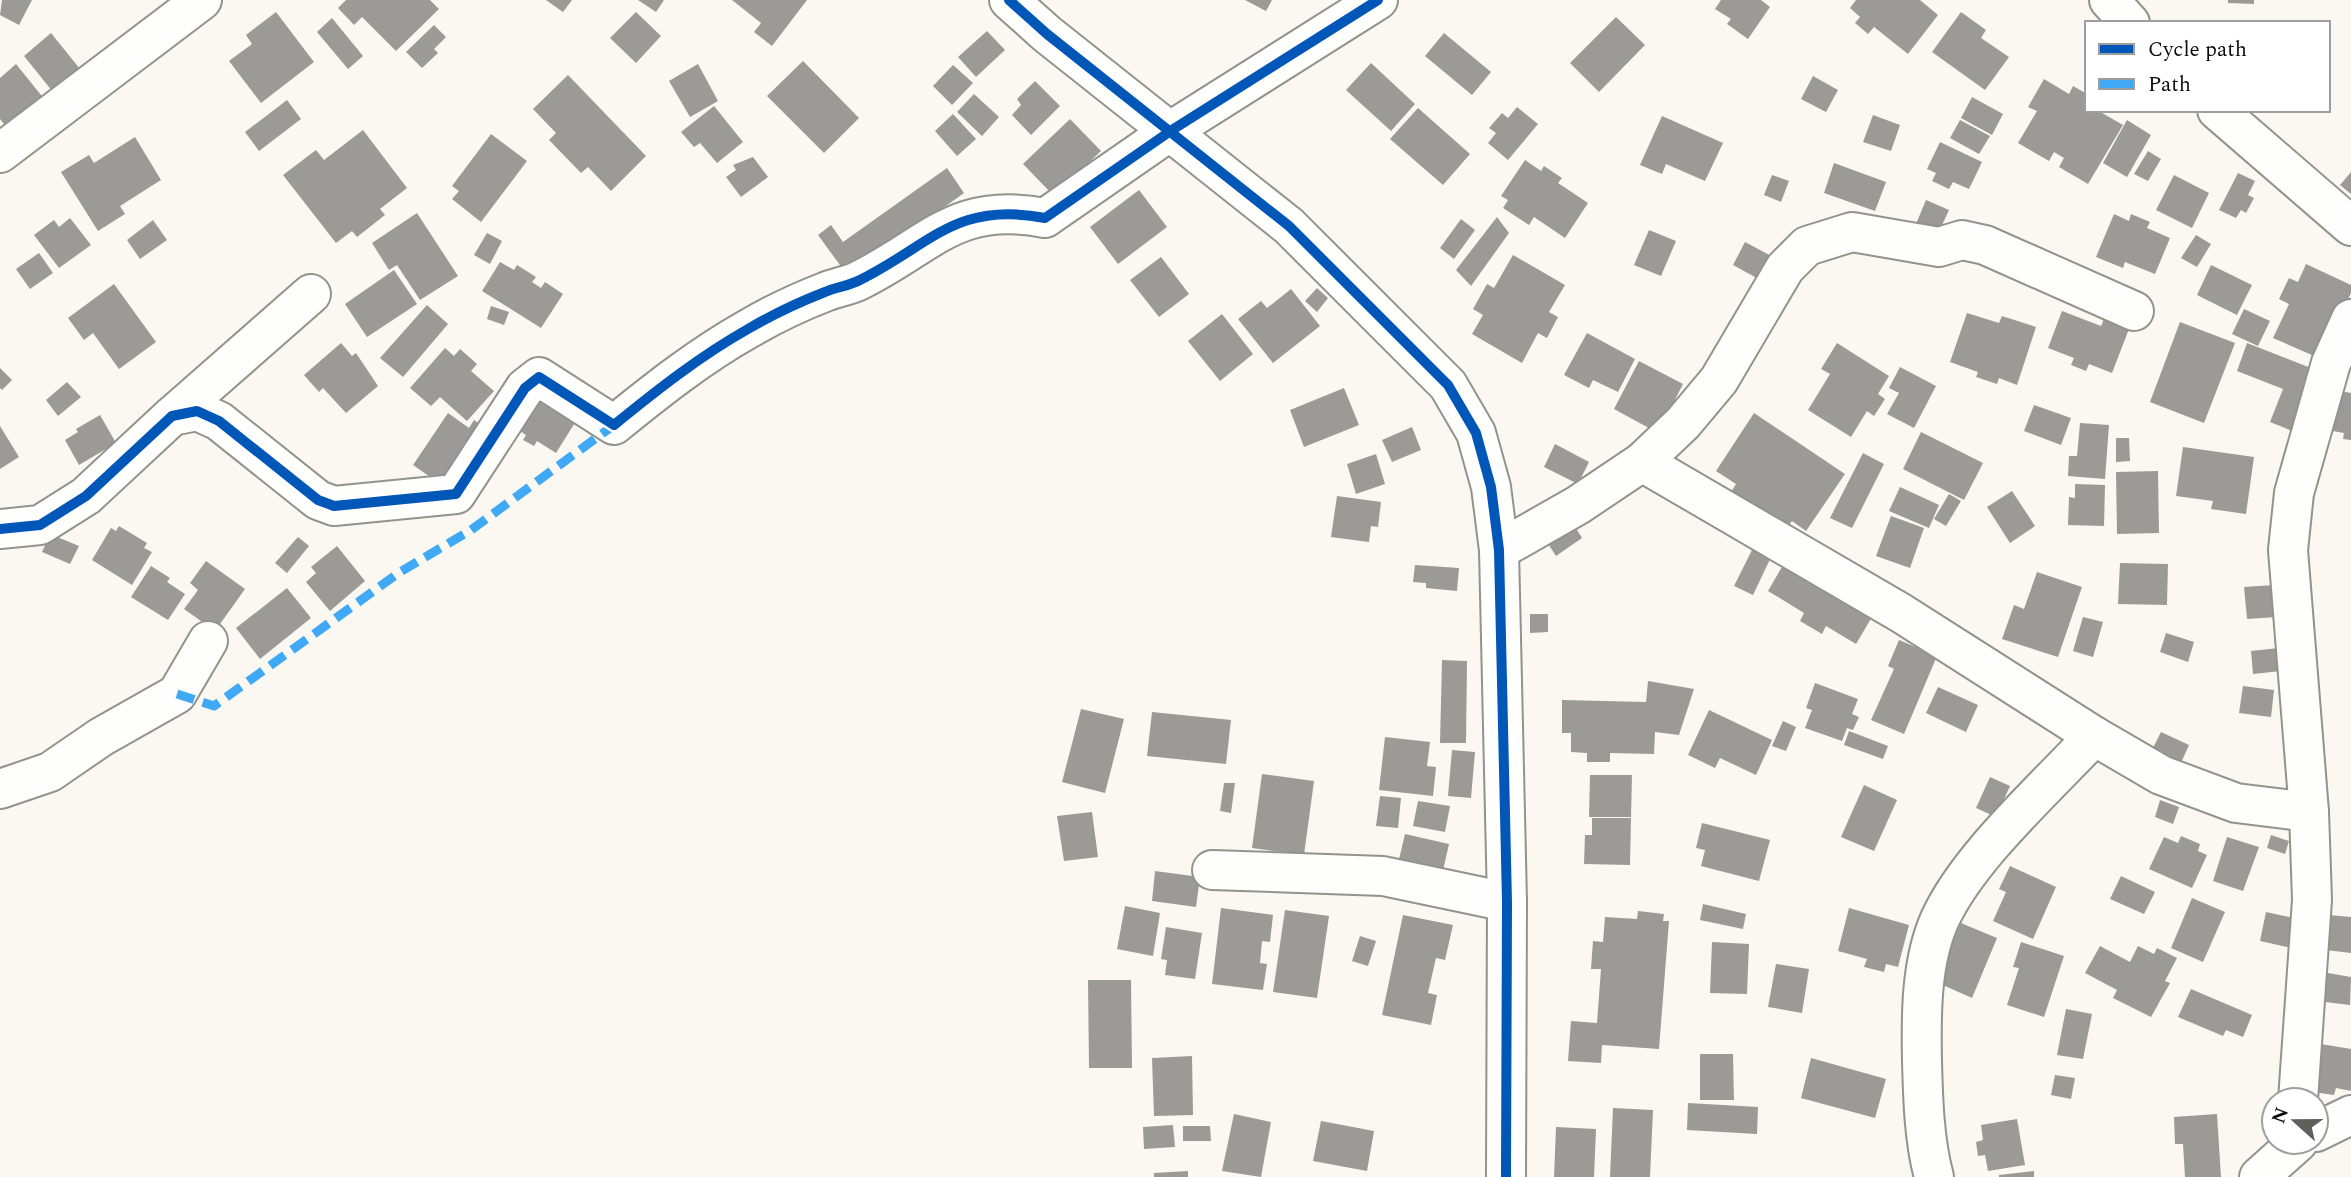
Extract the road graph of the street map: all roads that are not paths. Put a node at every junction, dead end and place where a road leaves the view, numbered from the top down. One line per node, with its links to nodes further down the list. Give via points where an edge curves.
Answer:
1 (202, 0): 8 (street)
2 (1009, 0): 7 (street)
3 (1378, 0): 7 (street)
4 (2109, 0): 5 (street)
5 (2128, 21)
6 (2219, 112): 9 (street)
7 (1172, 130): 13 (street, via 1045,218 988,213 952,225 858,282 825,292 748,328 678,373 614,425 539,377 525,388 456,494 334,506 318,500 219,421 197,411); 16 (street, via 1289,226 1448,386 1476,433 1491,487)
8 (0, 153)
9 (2351, 226)
10 (311, 294): 13 (street)
11 (2134, 311): 14 (street, via 1985,245 1962,240 1939,247 1852,232 1834,237 1807,246 1786,268 1719,380)
12 (2351, 319): 20 (street, via 2331,363 2294,493 2288,550)
13 (172, 416): 15 (street, via 86,496 40,524)
14 (1642, 462): 16 (street); 18 (street, via 1901,613)
15 (0, 529)
16 (1499, 550): 22 (street)
17 (208, 640): 19 (street, via 177,694 50,772)
18 (2094, 736): 20 (street, via 2161,775 2236,803); 28 (street, via 1966,874 1939,920 1925,976 1921,1032 1923,1097)
19 (0, 789)
20 (2309, 811): 23 (street, via 2312,900)
21 (1212, 870): 22 (street, via 1383,876)
22 (1507, 902): 27 (street)
23 (2299, 1086)
24 (2351, 1115): 25 (street)
25 (2330, 1126)
26 (2283, 1156): 29 (street)
27 (1506, 1177)
28 (1934, 1177)
29 (2259, 1177)

